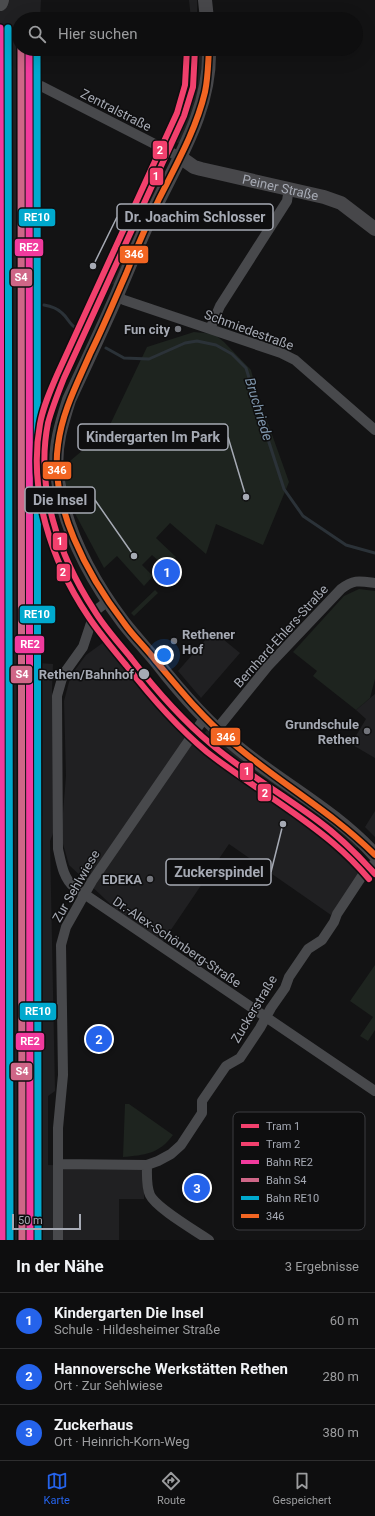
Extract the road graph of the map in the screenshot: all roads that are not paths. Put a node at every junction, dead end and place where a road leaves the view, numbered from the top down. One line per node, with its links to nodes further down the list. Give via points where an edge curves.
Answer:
1 (2, 0): 3 (main road)
2 (206, 0): 4 (street)
3 (0, 3)
4 (207, 12)
5 (209, 56): 7 (street, via 205,94)
6 (41, 86): 7 (street, Zentralstraße)
7 (180, 157): 8 (street, Peiner Straße, via 201,169); 10 (street)
8 (289, 188): 9 (street, Peiner Straße, via 341,203); 11 (street, via 287,201 220,306)
9 (375, 229)
10 (116, 296): 11 (street, Schmiedestraße); 14 (street, via 62,420 56,469 72,531 83,557)
11 (210, 329): 12 (street, Schmiedestraße, via 295,360)
12 (375, 430)
13 (375, 583): 16 (street, Bernhard-Ehlers-Straße, via 360,581 350,583 341,589 268,666)
14 (108, 601): 15 (street, via 172,682); 19 (street, Dr.-Alex-Schönberg-Straße, via 95,611 83,647 63,675 57,696 58,849 61,865 69,881)
15 (205, 718): 16 (street); 19 (street, Zur Sehlwiese)
16 (217, 729): 17 (street, via 236,747 341,822)
17 (375, 854)
18 (375, 862): 20 (street, Zuckerstraße, via 366,870 322,940 308,949 288,977 285,988)
19 (84, 894): 20 (street, Dr.-Alex-Schönberg-Straße); 22 (street, Zur Sehlwiese, via 66,927 61,945 63,1075 58,1128)
20 (266, 1017): 21 (street, Dr.-Alex-Schönberg-Straße); 23 (street, Zuckerstraße, via 240,1058 226,1066 202,1101 202,1113 181,1145 171,1154)
21 (375, 1092)
22 (58, 1164): 23 (street, Zuckerstraße); 24 (street, Zur Sehlwiese)
23 (147, 1165): 25 (street, via 147,1184 151,1196 161,1207)
24 (58, 1240)
25 (209, 1240)

